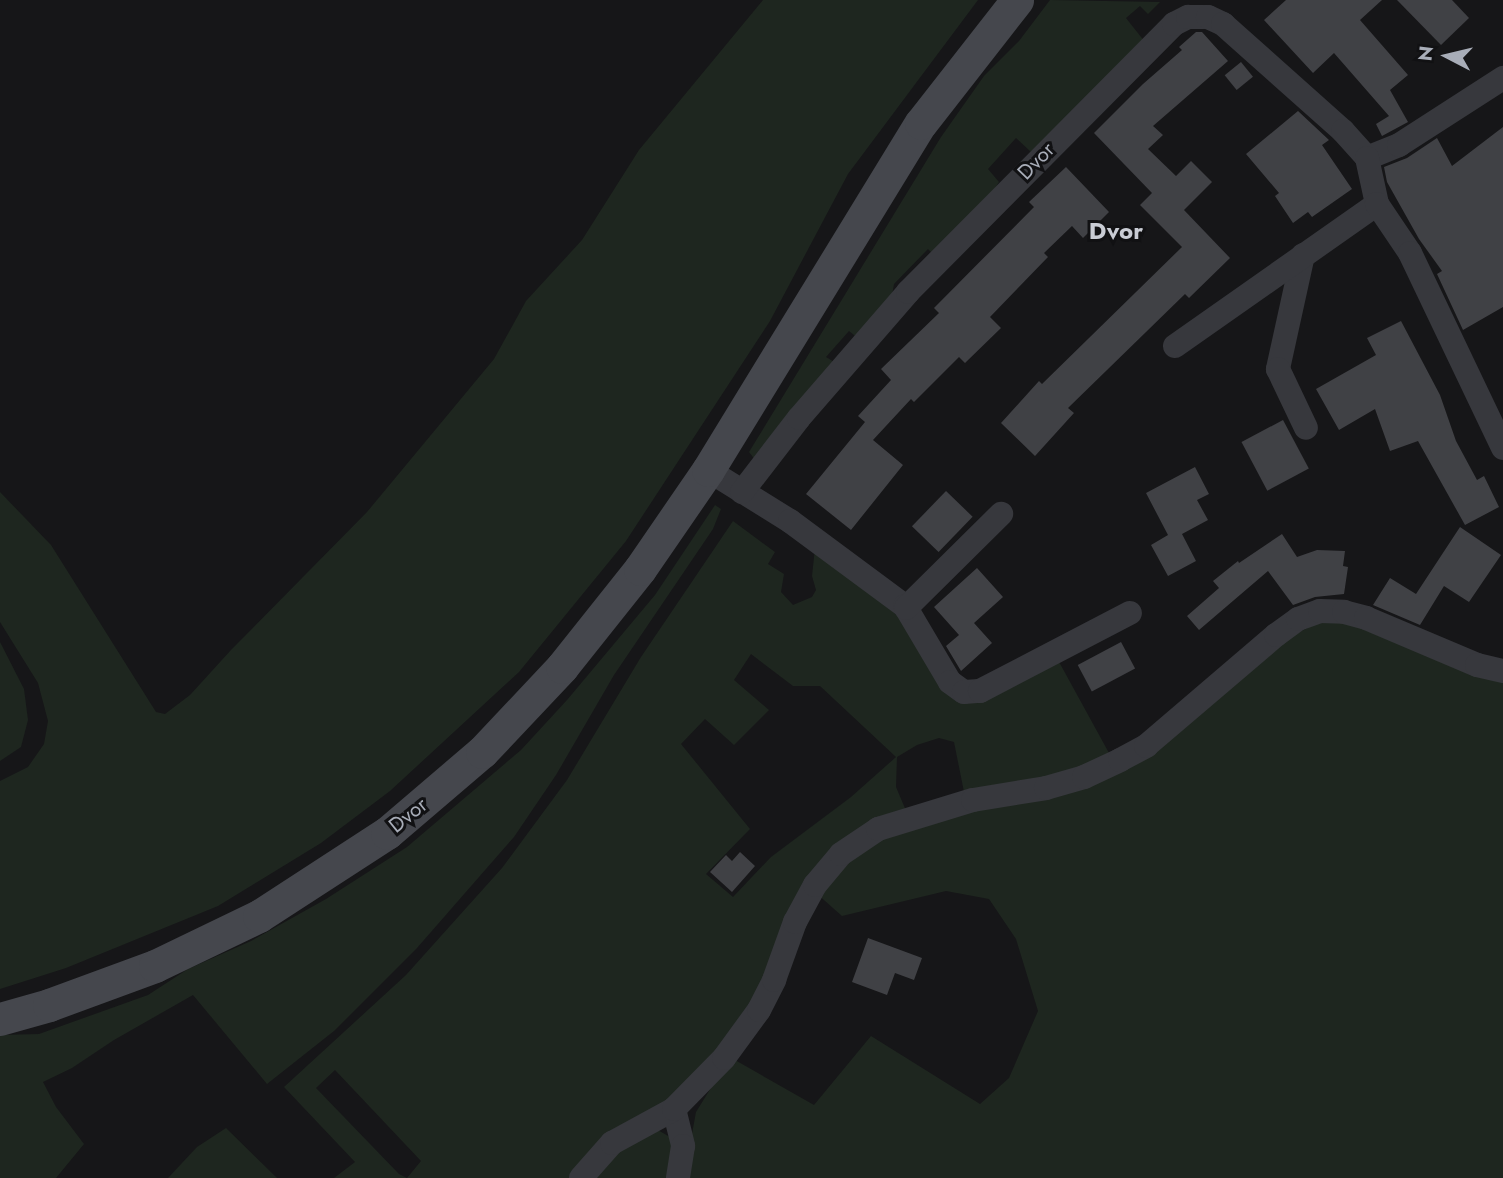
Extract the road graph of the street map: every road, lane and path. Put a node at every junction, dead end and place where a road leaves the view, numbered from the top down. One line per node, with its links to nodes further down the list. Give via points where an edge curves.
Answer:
1 (1017, 0): 9 (street, Dvor, via 921,123)
2 (1503, 78): 3 (street, via 1399,145)
3 (1367, 158): 4 (street, Dvor); 10 (street, Dvor, via 1223,23 1188,17 1174,24 908,292)
4 (1377, 204): 5 (street); 8 (street, Dvor, via 1410,253)
5 (1303, 255): 6 (street); 7 (street, via 1278,369)
6 (1175, 346)
7 (1306, 428)
8 (1503, 448)
9 (708, 470): 10 (street); 15 (street, Dvor, via 640,569 562,667 482,751 387,833 288,898 216,938 111,984)
10 (741, 492): 12 (street, via 790,521)
11 (1001, 514): 12 (street)
12 (906, 608): 13 (street, via 950,682 964,692 980,691)
13 (1130, 613)
14 (1503, 671): 16 (street, via 1477,665 1366,618 1320,611 1276,635 1146,746 1120,760 1072,781 973,800 878,829 841,854 815,886 759,1010 724,1058)
15 (0, 1019)
16 (674, 1108): 17 (street, via 612,1143); 18 (street, via 683,1146)
17 (581, 1178)
18 (678, 1178)

